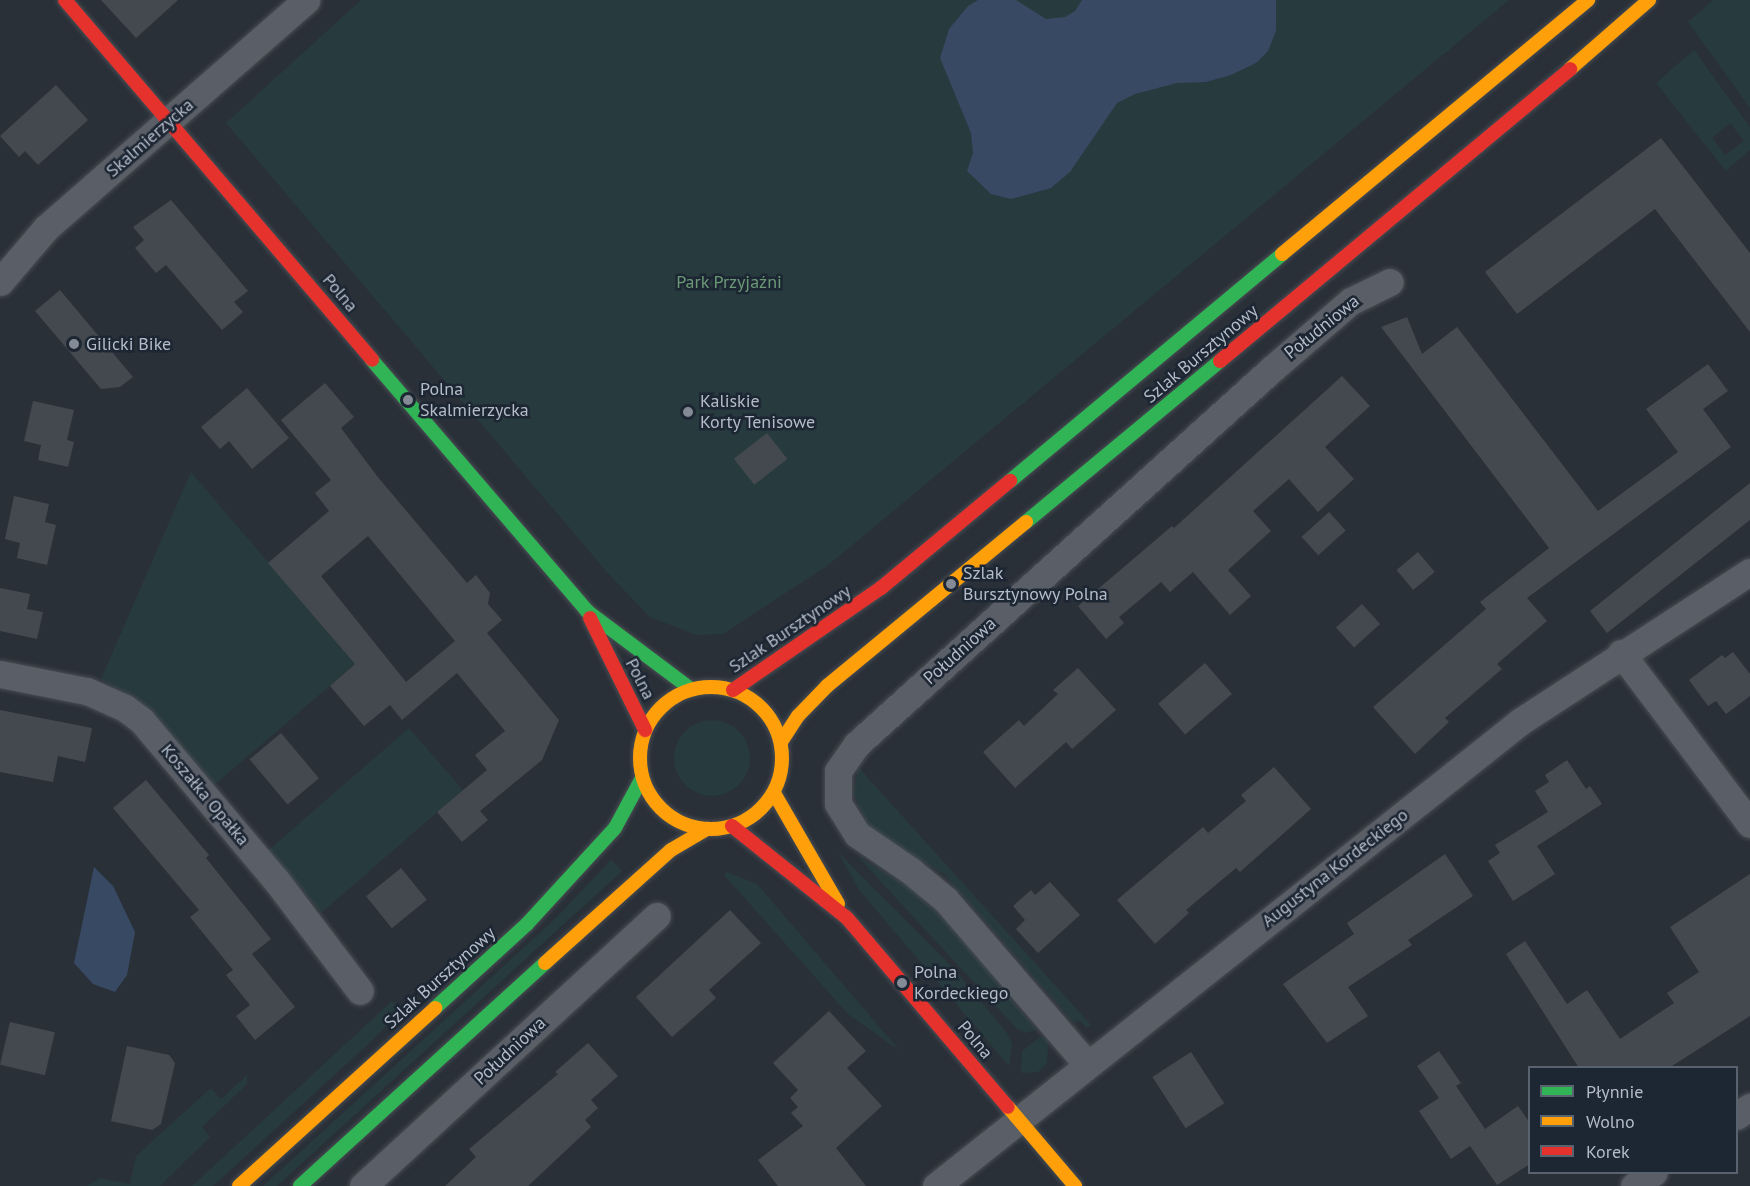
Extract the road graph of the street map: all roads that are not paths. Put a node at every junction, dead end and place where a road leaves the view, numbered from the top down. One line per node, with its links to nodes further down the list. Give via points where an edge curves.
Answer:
1 (65, 0): 5 (main road, Polna)
2 (306, 0): 5 (street, Skalmierzycka)
3 (1588, 0): 13 (main road, Szlak Bursztynowy, via 881,588)
4 (1650, 0): 15 (main road, Szlak Bursztynowy, via 1510,122 827,686 798,716)
5 (169, 121): 6 (street, Skalmierzycka, via 39,234); 9 (main road, Polna)
6 (0, 282)
7 (1389, 282): 24 (street, Południowa, via 1351,301 1273,368 857,744 838,771 838,803 857,834 946,900)
8 (1750, 572): 10 (street, Augustyna Kordeckiego)
9 (587, 611): 12 (main road, Polna); 14 (main road, Polna)
10 (1621, 653): 18 (street); 24 (street, Augustyna Kordeckiego, via 1521,721)
11 (0, 674): 23 (street, Koszałka Opałka, via 87,691 125,708 142,721 276,880)
12 (691, 689): 13 (main road); 14 (main road, via 670,699)
13 (733, 690): 15 (main road, via 764,710)
14 (645, 730): 16 (main road, via 639,762)
15 (781, 742): 17 (main road, via 783,759)
16 (642, 778): 20 (main road, via 651,797 666,814 685,825); 27 (main road, Szlak Bursztynowy, via 615,828 535,916)
17 (774, 793): 19 (main road, via 756,813); 22 (main road, Polna)
18 (1750, 824)
19 (732, 826): 20 (main road); 22 (main road, Polna)
20 (707, 829): 28 (main road, via 671,850 643,874)
21 (657, 916): 29 (street, Południowa)
22 (847, 918): 25 (main road, Polna)
23 (360, 991)
24 (1086, 1063): 25 (street, Augustyna Kordeckiego)
25 (1018, 1119): 30 (street, Augustyna Kordeckiego); 31 (main road, Polna)
26 (1652, 1174): 32 (street)
27 (239, 1186)
28 (300, 1186)
29 (363, 1186)
30 (936, 1186)
31 (1075, 1186)
32 (1634, 1186)

